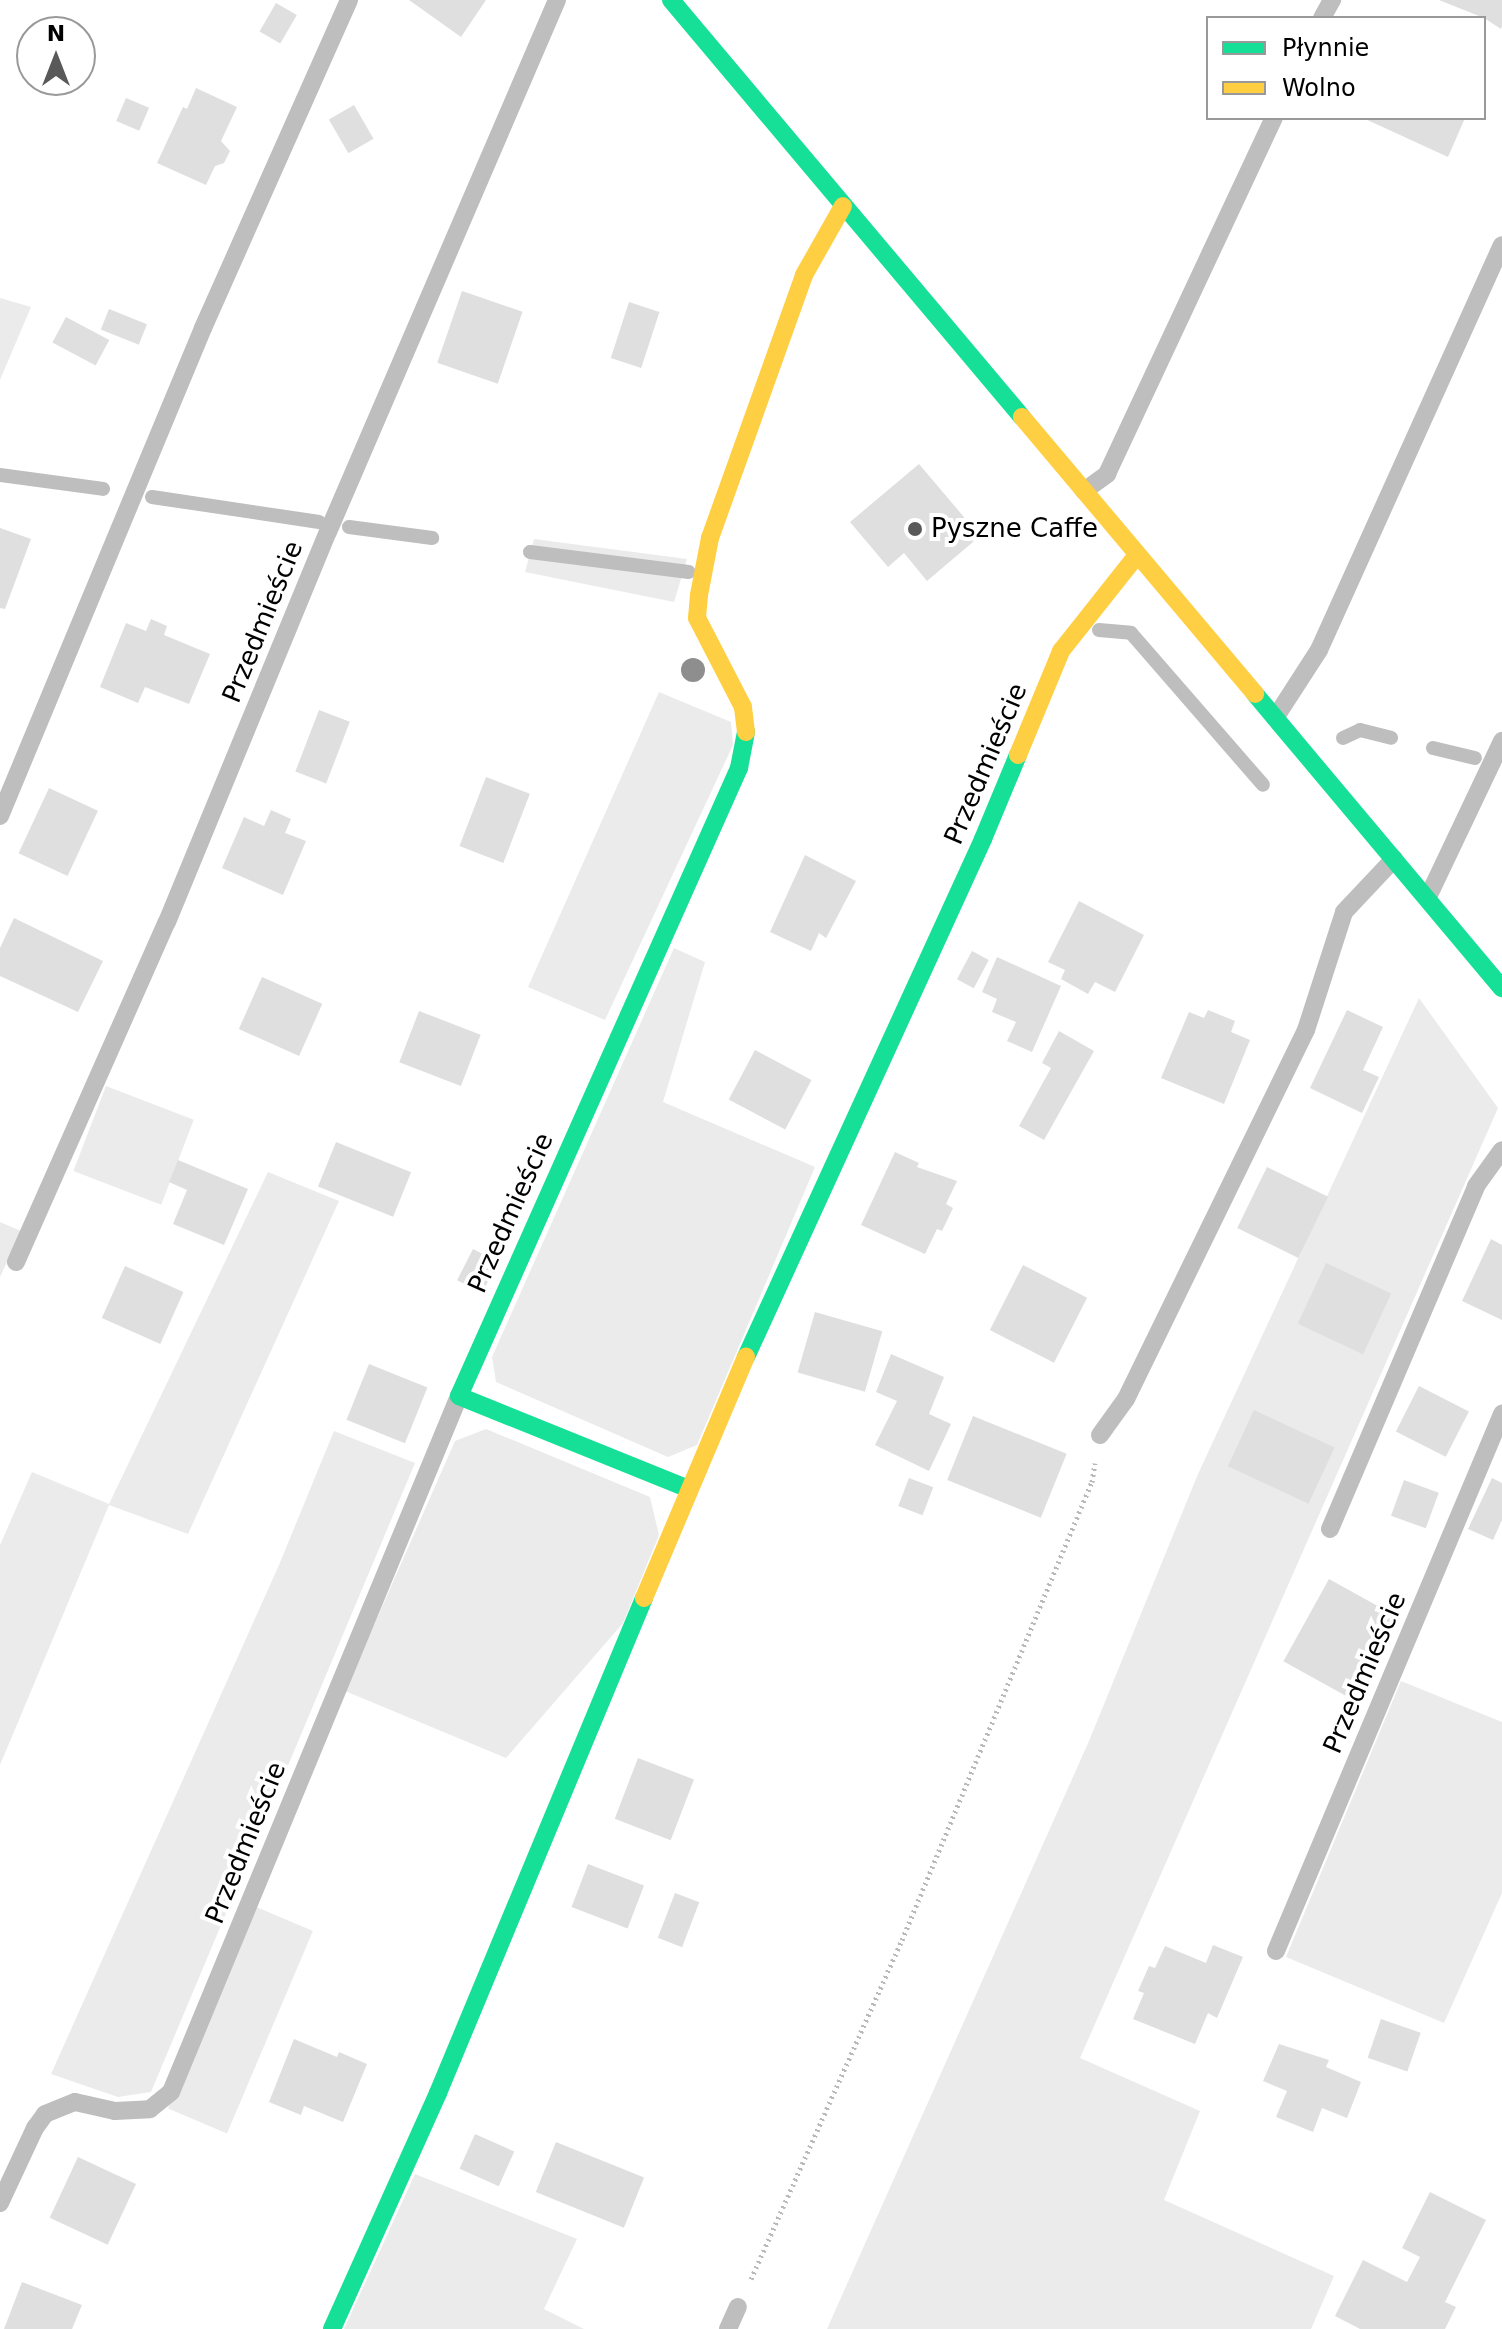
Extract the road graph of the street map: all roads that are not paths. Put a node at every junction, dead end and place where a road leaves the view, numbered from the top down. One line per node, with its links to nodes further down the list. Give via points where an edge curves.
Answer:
1 (349, 0): 11 (lane, via 203,328)
2 (557, 0): 16 (lane, Przedmieście, via 167,922)
3 (671, 0): 5 (street)
4 (1273, 120): 7 (lane, via 1107,474)
5 (843, 206): 7 (street); 17 (street, Przedmieście, via 804,275 710,538 701,581 697,618 743,707 747,736 739,768)
6 (1502, 245): 9 (lane, via 1319,650)
7 (1084, 491): 8 (street)
8 (1137, 555): 9 (street); 20 (street, Przedmieście, via 1061,651 983,839 791,1253)
9 (1275, 718): 12 (street)
10 (1502, 741): 13 (lane)
11 (0, 816)
12 (1394, 859): 13 (street); 19 (lane, via 1344,912 1306,1030 1126,1399)
13 (1427, 900): 14 (street)
14 (1502, 988)
15 (1502, 1150): 21 (lane, via 1476,1186)
16 (16, 1262)
17 (459, 1396): 20 (street); 23 (lane, Przedmieście, via 171,2092 150,2109 115,2111 75,2102 45,2114)
18 (1502, 1414): 22 (lane, Przedmieście)
19 (1100, 1435)
20 (689, 1489): 25 (street, Przedmieście, via 516,1909)
21 (1330, 1529)
22 (1276, 1951)
23 (0, 2203)
24 (738, 2307): 26 (lane)
25 (332, 2329)
26 (728, 2329)

